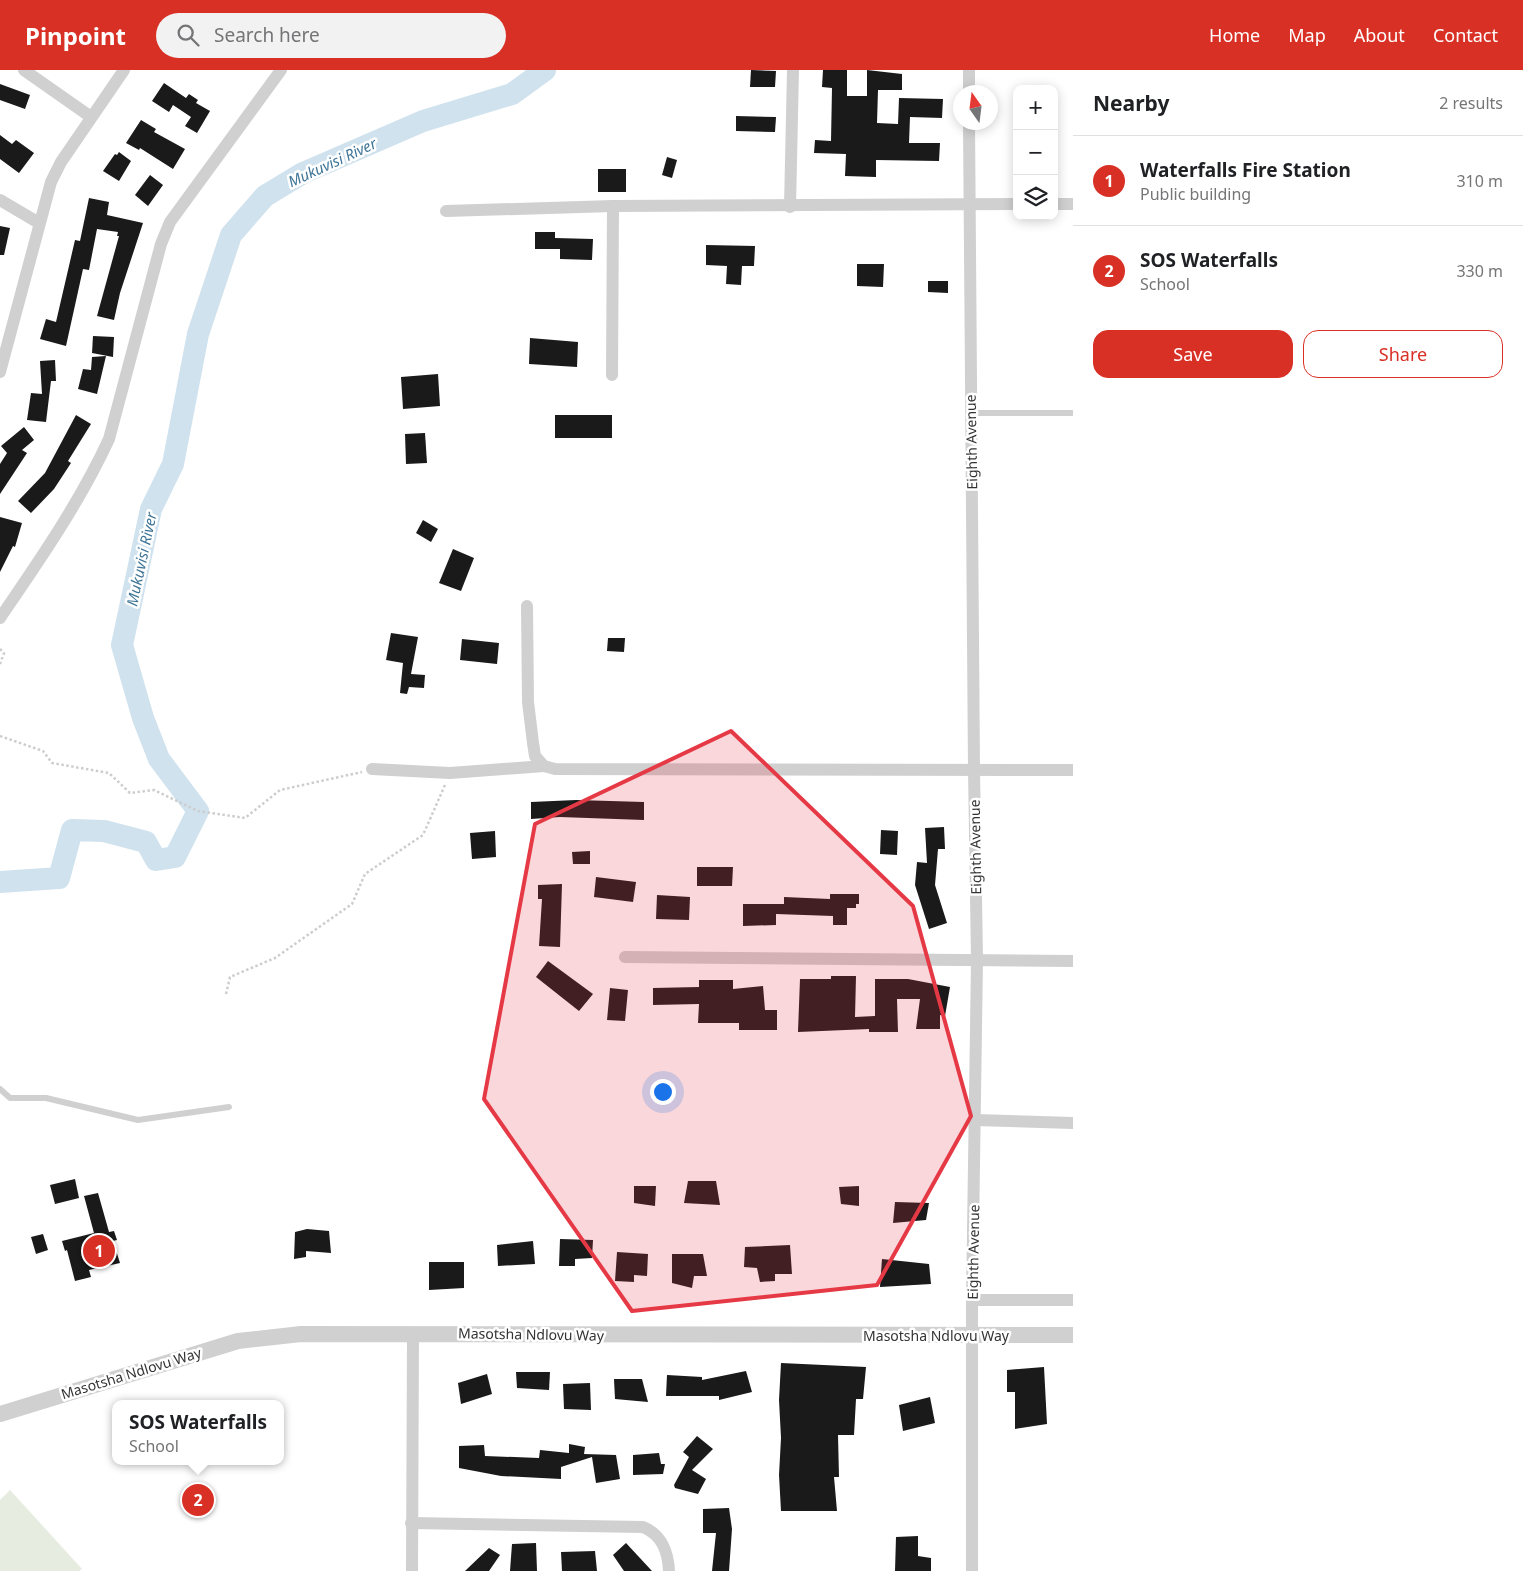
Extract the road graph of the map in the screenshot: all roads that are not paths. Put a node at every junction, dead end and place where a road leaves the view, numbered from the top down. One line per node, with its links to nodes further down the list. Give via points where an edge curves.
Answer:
1 (24, 70): 7 (street)
2 (124, 70): 7 (street)
3 (282, 70): 24 (street, via 170,222 161,244 109,439 43,556)
4 (793, 70): 15 (street)
5 (969, 70): 6 (street)
6 (969, 85)
7 (91, 117): 17 (street, via 51,182)
8 (969, 130): 10 (street, Eighth Avenue)
9 (0, 200): 17 (street)
10 (968, 204): 11 (street); 15 (street); 21 (street, Eighth Avenue)
11 (1013, 204)
12 (1058, 204): 13 (street)
13 (1073, 204)
14 (613, 206): 15 (street); 16 (street); 20 (street)
15 (790, 207)
16 (446, 212)
17 (39, 223): 18 (street)
18 (3, 352): 19 (street)
19 (0, 372)
20 (612, 375)
21 (971, 413): 22 (lane); 27 (street, Eighth Avenue)
22 (1073, 413)
23 (527, 606): 25 (street, via 528,702 535,756)
24 (0, 618)
25 (544, 766): 26 (street, via 450,773); 27 (street, via 555,769)
26 (372, 769)
27 (974, 769): 28 (street); 30 (street, Eighth Avenue)
28 (1073, 770)
29 (625, 957): 30 (street)
30 (978, 960): 31 (street); 34 (street, Eighth Avenue)
31 (1073, 961)
32 (0, 1089): 33 (lane, via 10,1098 46,1098 138,1120)
33 (229, 1107)
34 (975, 1120): 35 (street); 36 (street, Eighth Avenue)
35 (1073, 1123)
36 (972, 1300): 37 (street); 39 (street, Eighth Avenue)
37 (1073, 1300)
38 (413, 1334): 39 (street, Masotsha Ndlovu Way); 41 (street, Masotsha Ndlovu Way, via 320,1334 238,1341); 42 (street)
39 (972, 1335): 40 (street, Masotsha Ndlovu Way); 45 (street, Eighth Avenue)
40 (1073, 1335)
41 (0, 1414)
42 (411, 1523): 43 (street); 44 (street, via 643,1527 661,1539)
43 (412, 1571)
44 (669, 1571)
45 (972, 1571)

